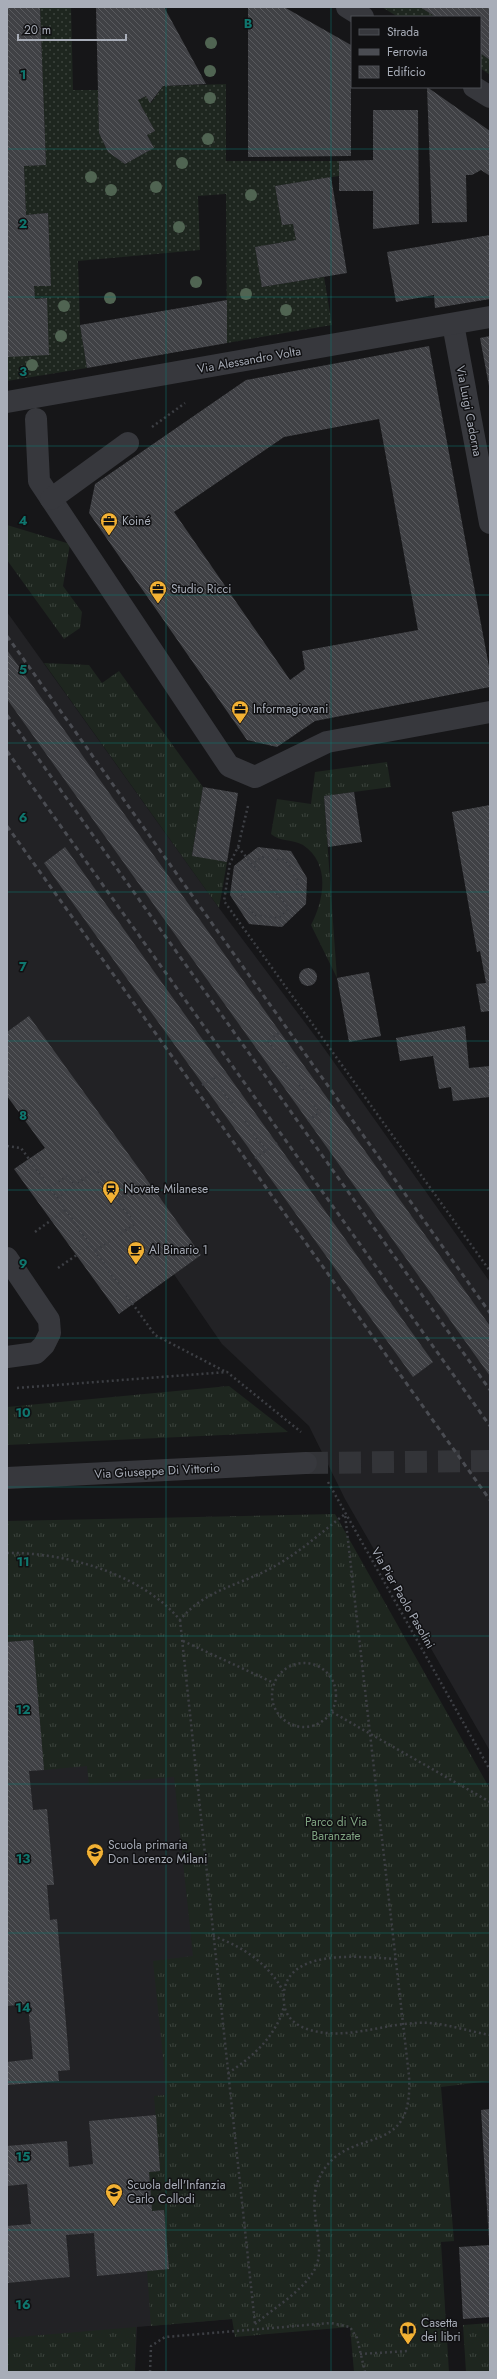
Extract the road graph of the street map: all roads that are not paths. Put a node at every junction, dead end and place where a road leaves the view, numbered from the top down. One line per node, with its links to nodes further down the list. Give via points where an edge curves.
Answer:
1 (347, 7): 2 (street)
2 (361, 16)
3 (476, 88): 4 (street)
4 (490, 97)
5 (490, 317): 6 (street, Via Alessandro Volta)
6 (453, 324): 7 (street, Via Alessandro Volta); 11 (street, Via Luigi Cadorna)
7 (7, 402)
8 (36, 419): 10 (street, via 39,481)
9 (128, 444): 10 (street)
10 (51, 499): 12 (street, via 227,763 233,768 255,777 327,742)
11 (490, 522)
12 (490, 712)
13 (7, 1258): 14 (street, via 49,1320 50,1333 36,1353)
14 (7, 1357)
15 (306, 1464): 16 (street, Via Giuseppe Di Vittorio)
16 (7, 1478)

